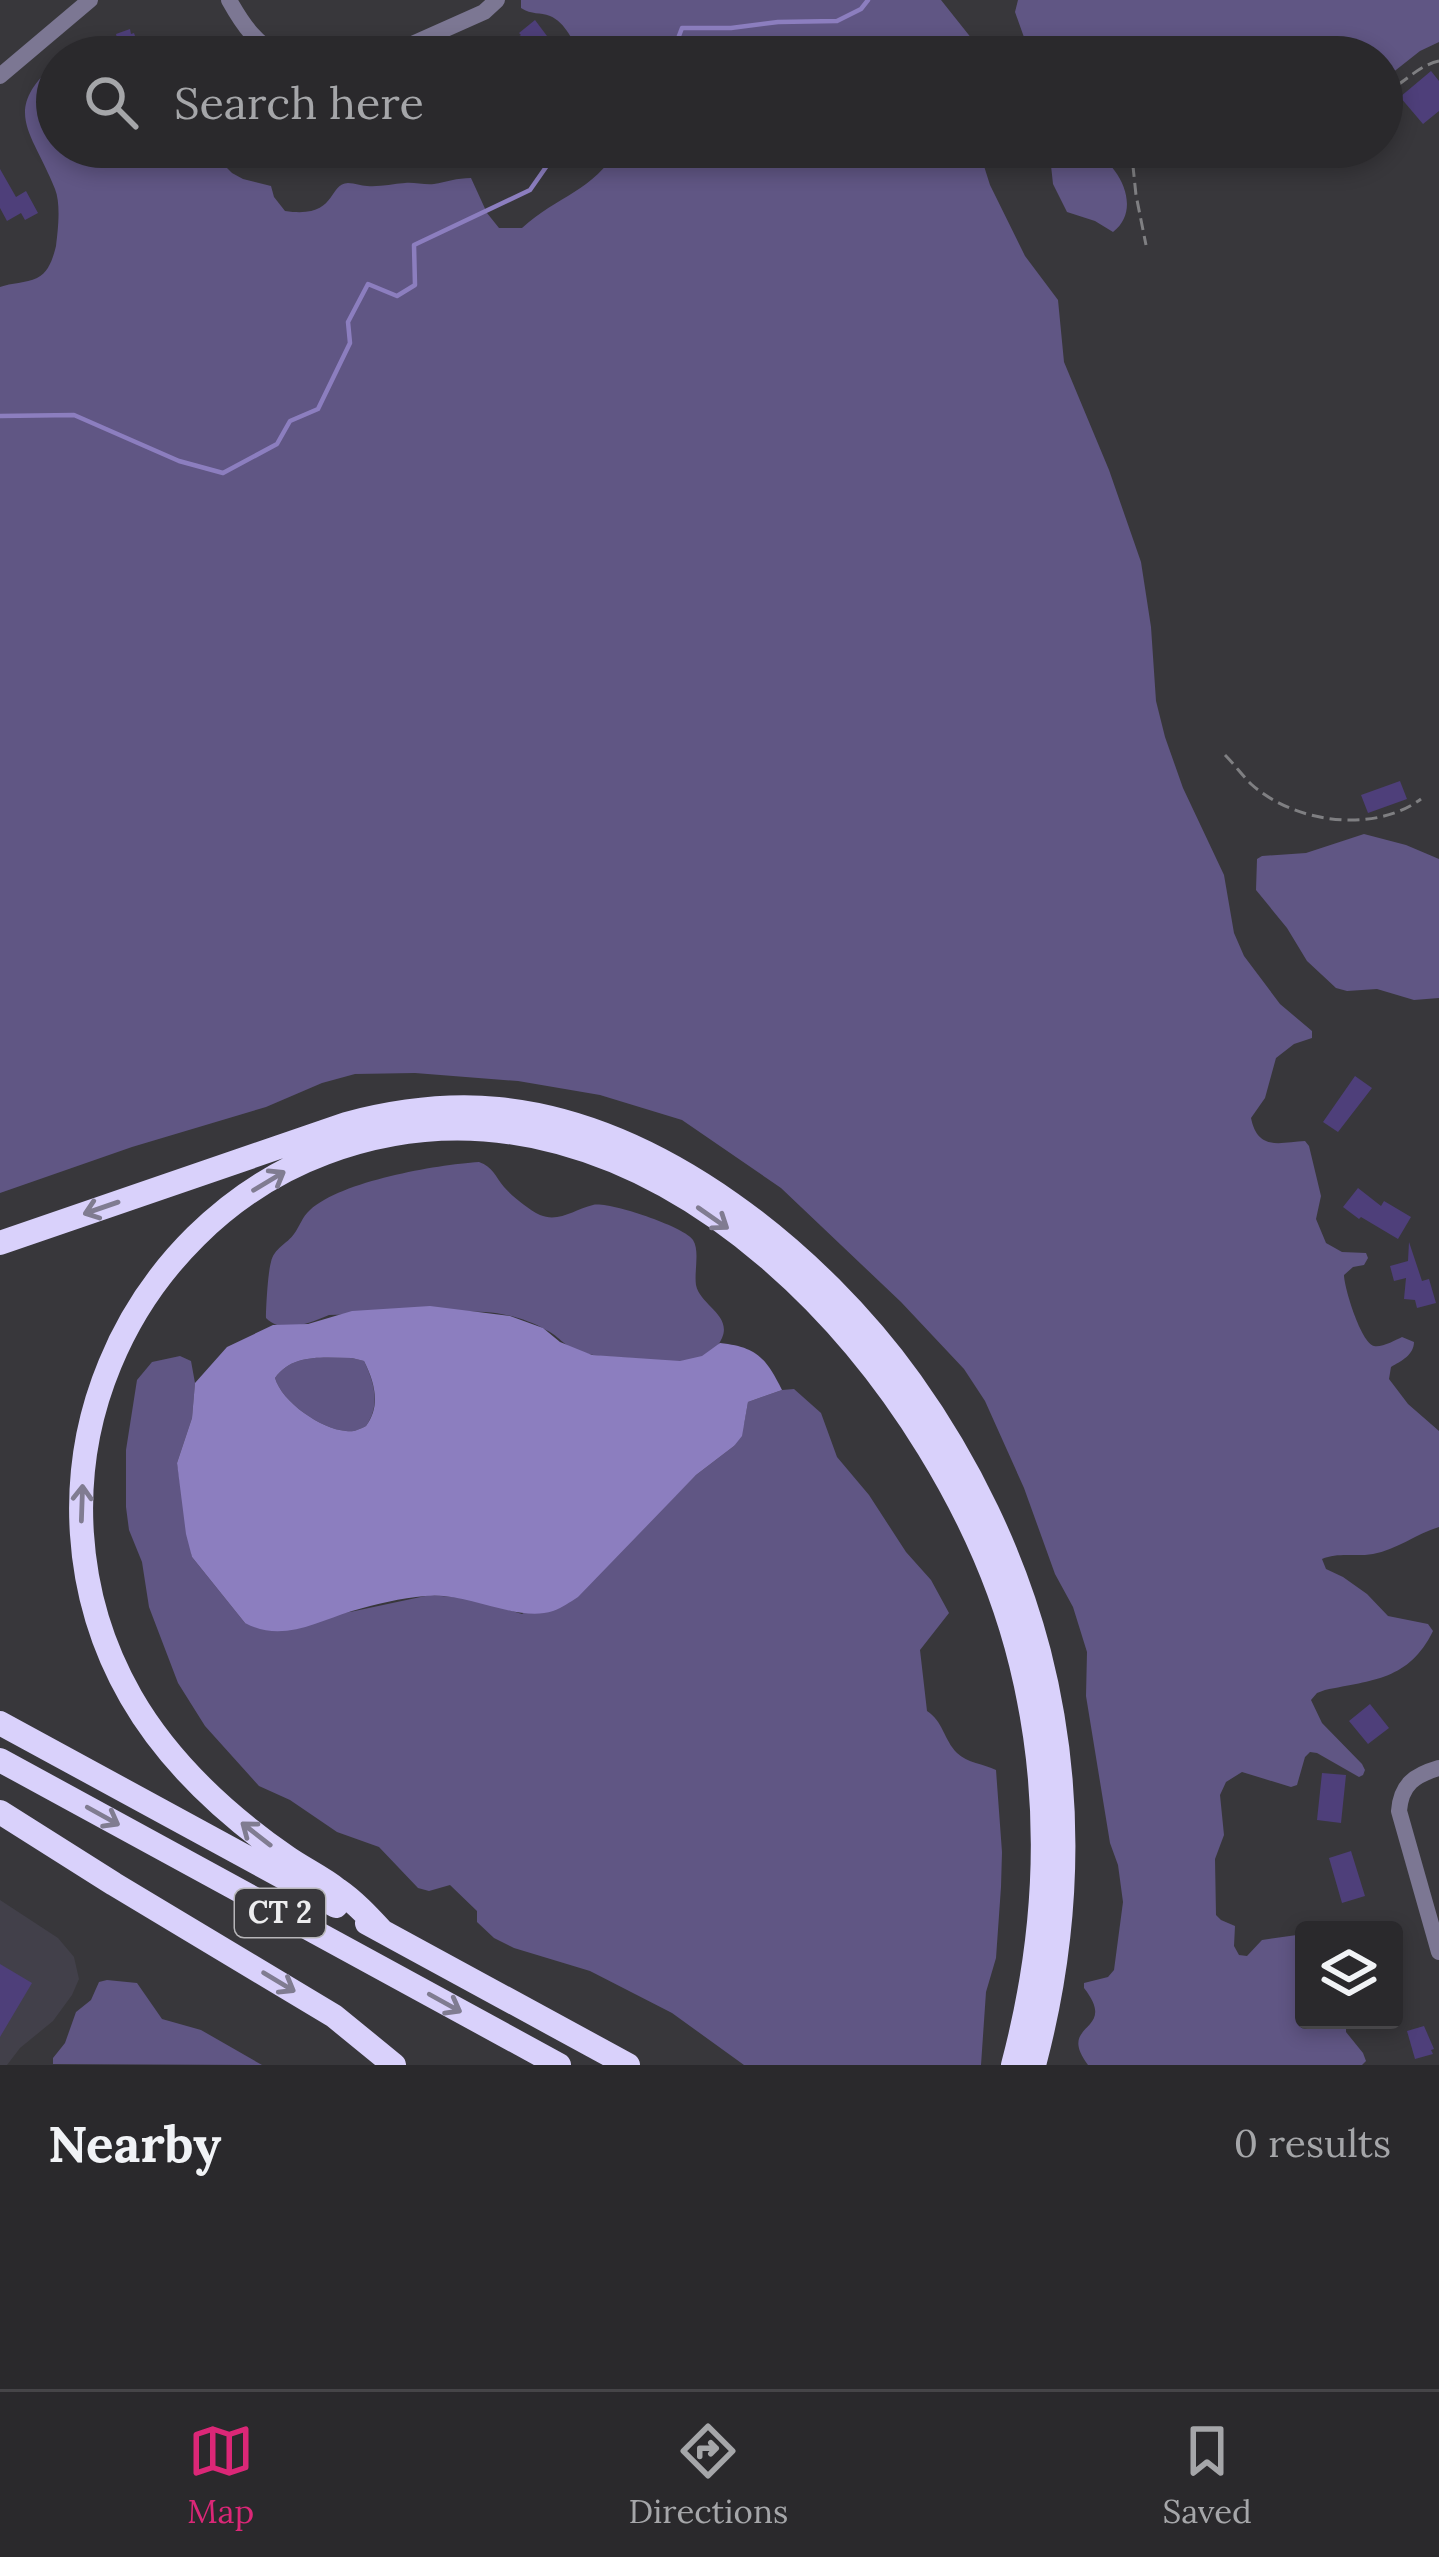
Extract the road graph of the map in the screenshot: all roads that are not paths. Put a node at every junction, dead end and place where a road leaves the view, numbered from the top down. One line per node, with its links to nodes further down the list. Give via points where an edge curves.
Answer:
1 (90, 0): 4 (street)
2 (230, 0): 5 (street)
3 (497, 0): 6 (street)
4 (47, 36)
5 (253, 36)
6 (430, 36)
7 (36, 46): 8 (street)
8 (0, 76)
9 (0, 1243): 20 (highway, one-way to 9, via 1056,1958 1064,1843 1052,1715 1027,1612 976,1488 910,1381 839,1299 754,1221 596,1131 459,1107 346,1124)
10 (0, 1723): 14 (highway, CT 2)
11 (0, 1760): 17 (highway, CT 2, one-way to 17)
12 (1439, 1768): 15 (street, via 1412,1779 1399,1811)
13 (0, 1812): 16 (highway, one-way to 16, via 334,2016)
14 (382, 1931): 18 (highway, CT 2); 19 (highway, one-way to 19, via 205,1790 132,1698 100,1630 84,1564 81,1497 91,1422 116,1350 154,1285 194,1236 256,1188 317,1155 389,1135 467,1128 540,1136 634,1169 770,1261 872,1365 958,1498 1014,1635 1041,1794 1038,1947)
15 (1439, 1952)
16 (394, 2065)
17 (560, 2065)
18 (628, 2065)
19 (1013, 2065)
20 (1034, 2065)

